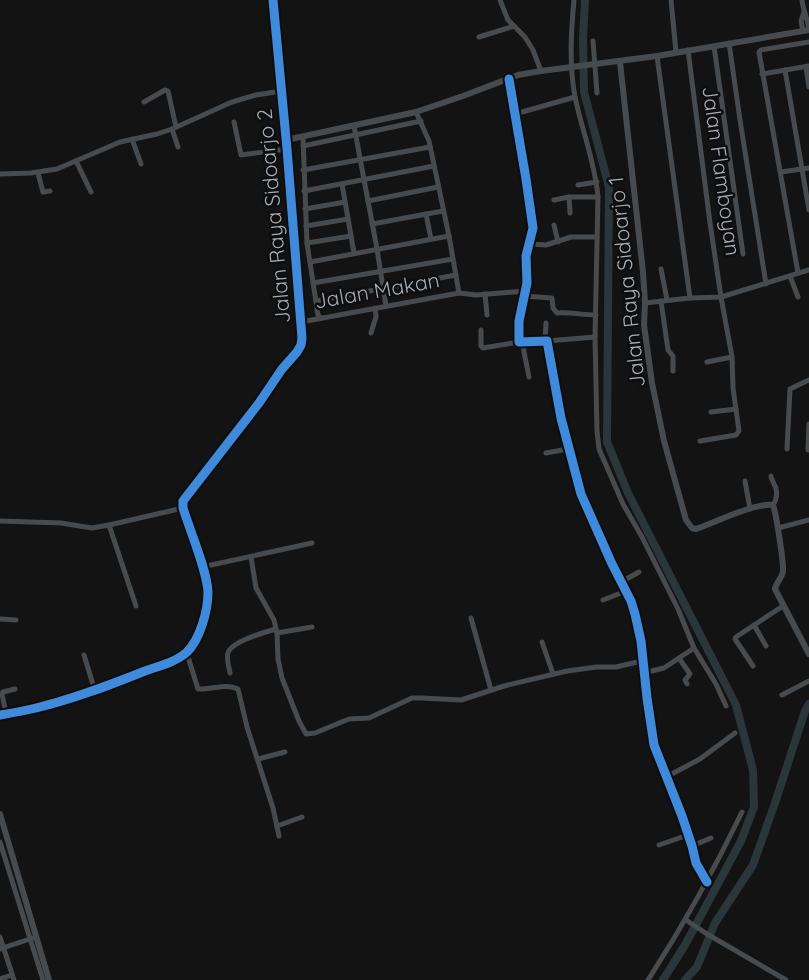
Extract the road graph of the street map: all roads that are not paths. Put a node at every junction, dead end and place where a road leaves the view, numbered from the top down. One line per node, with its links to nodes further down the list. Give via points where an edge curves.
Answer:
1 (273, 0): 26 (street, Jalan Raya Sidoarjo 2)
2 (500, 0): 7 (street)
3 (574, 0): 19 (street)
4 (670, 0): 15 (street)
5 (802, 0): 6 (street)
6 (806, 20): 8 (street)
7 (514, 26): 9 (street); 21 (street, via 533,50)
8 (807, 30): 12 (street)
9 (479, 37)
10 (593, 41): 18 (street)
11 (809, 42): 23 (street, via 759,51)
12 (729, 43): 13 (street); 95 (street)
13 (714, 46): 14 (street); 85 (street)
14 (688, 50): 15 (street); 100 (street, Jalan Flamboyan)
15 (676, 52): 16 (street)
16 (657, 56): 17 (street); 102 (street)
17 (620, 62): 18 (street); 105 (street, Jalan Raya Sidoarjo 1)
18 (594, 64): 19 (street); 27 (street)
19 (574, 66): 21 (street); 28 (street)
20 (807, 66): 22 (street); 25 (street)
21 (541, 70): 24 (street)
22 (785, 70): 23 (street); 49 (street)
23 (762, 74): 52 (street)
24 (509, 78): 30 (street); 31 (street)
25 (809, 87)
26 (282, 91): 35 (street, via 232,102); 39 (street, Jalan Raya Sidoarjo 2)
27 (597, 93)
28 (575, 97): 31 (street); 55 (street)
29 (144, 102): 35 (street, via 168,91)
30 (416, 112): 32 (street); 34 (street)
31 (515, 114): 82 (street, via 533,228)
32 (421, 121): 36 (street); 42 (street)
33 (234, 123): 43 (street, via 241,155)
34 (354, 126): 36 (street); 37 (street)
35 (174, 128): 38 (street); 41 (street)
36 (356, 135): 40 (street); 44 (street)
37 (303, 137): 39 (street); 40 (street)
38 (132, 139): 45 (street); 46 (street)
39 (290, 140): 43 (street, Jalan Raya Sidoarjo 2)
40 (303, 146): 50 (street)
41 (178, 147)
42 (430, 147): 44 (street); 47 (street)
43 (287, 150): 111 (street, Jalan Raya Sidoarjo 2)
44 (360, 159): 50 (street); 54 (street)
45 (76, 161): 51 (street); 61 (street)
46 (141, 164)
47 (434, 166): 54 (street); 58 (street)
48 (809, 168): 49 (street)
49 (801, 169): 52 (street); 68 (street)
50 (303, 170): 60 (street)
51 (38, 172): 53 (street); 59 (street, via 43,192)
52 (781, 172): 91 (street)
53 (0, 174)
54 (363, 180): 56 (street); 65 (street)
55 (597, 182): 57 (street); 63 (street)
56 (342, 184): 60 (street); 66 (street)
57 (578, 184)
58 (438, 187): 65 (street); 69 (street)
59 (50, 191)
60 (304, 191): 67 (street)
61 (91, 192)
62 (569, 197): 63 (street); 64 (street); 70 (street)
63 (598, 197): 78 (street)
64 (554, 200)
65 (368, 201): 73 (street)
66 (345, 202): 67 (street); 72 (street)
67 (304, 209): 75 (street)
68 (809, 210)
69 (443, 211): 71 (street); 77 (street)
70 (570, 213)
71 (426, 214): 73 (street); 79 (street)
72 (348, 219): 75 (street); 76 (street)
73 (372, 224): 83 (street)
74 (554, 225): 80 (street)
75 (306, 226): 81 (street)
76 (351, 236): 81 (street); 84 (street)
77 (449, 236): 79 (street); 86 (street)
78 (597, 237): 80 (street); 109 (street)
79 (431, 239): 83 (street)
80 (558, 242): 82 (street)
81 (307, 243): 87 (street)
82 (529, 244): 99 (street)
83 (377, 249): 84 (street); 90 (street)
84 (354, 254): 87 (street)
85 (743, 254)
86 (453, 259): 90 (street); 92 (street)
87 (310, 262): 94 (street)
88 (662, 269): 104 (street)
89 (809, 270): 91 (street)
90 (381, 271): 94 (street); 96 (street)
91 (798, 273): 93 (street)
92 (456, 275): 96 (street); 97 (street)
93 (790, 276): 95 (street); 101 (street)
94 (313, 283): 103 (street)
95 (766, 284): 100 (street)
96 (383, 289): 103 (street); 106 (street)
97 (459, 293): 98 (street, Jalan Makan); 106 (street, Jalan Makan)
98 (485, 294): 99 (street, Jalan Makan); 108 (street)
99 (524, 294): 109 (street, Jalan Makan, via 552,298 557,313); 117 (street, via 519,321)
100 (721, 297): 102 (street); 118 (street, Jalan Flamboyan)
101 (798, 297)
102 (690, 298): 104 (street)
103 (316, 301): 110 (street)
104 (664, 301): 105 (street); 120 (street)
105 (645, 303): 135 (street, Jalan Raya Sidoarjo 1, via 652,383 686,520 696,529)
106 (386, 306): 107 (street, Jalan Makan)
107 (375, 308): 110 (street, Jalan Makan); 114 (street)
108 (488, 315)
109 (596, 315): 115 (street)
110 (321, 318): 111 (street, Jalan Makan)
111 (305, 321): 134 (street, Jalan Raya Sidoarjo 2, via 297,352 186,497)
112 (546, 322): 116 (street)
113 (480, 330): 117 (street, via 483,348)
114 (371, 333)
115 (596, 338): 116 (street); 157 (street, via 599,449)
116 (546, 341): 117 (street); 127 (street)
117 (521, 342): 121 (street)
118 (732, 357): 119 (street); 123 (street, Jalan Flamboyan)
119 (707, 362)
120 (673, 371)
121 (529, 377)
122 (809, 380): 128 (street, via 790,389)
123 (736, 409): 124 (street); 126 (street, Jalan Flamboyan, via 738,434)
124 (711, 412)
125 (809, 424): 129 (street)
126 (700, 441)
127 (568, 449): 130 (street); 144 (street, via 585,503)
128 (787, 449)
129 (808, 450)
130 (546, 453)
131 (771, 476): 133 (street, via 777,500)
132 (745, 482): 135 (street)
133 (773, 505): 135 (street, Jalan Raya Sidoarjo 1); 139 (street)
134 (183, 508): 138 (street); 142 (street)
135 (750, 509)
136 (809, 520): 139 (street)
137 (0, 521): 138 (street, via 89,528)
138 (109, 525): 147 (street)
139 (778, 528): 148 (street, via 783,571 775,588)
140 (312, 543): 141 (street)
141 (250, 556): 142 (street); 154 (street, via 256,587)
142 (205, 566): 160 (street, via 208,592 203,621)
143 (639, 572): 144 (street)
144 (621, 582): 145 (street)
145 (626, 591): 146 (street); 162 (street, via 637,621)
146 (603, 600)
147 (136, 606)
148 (783, 606): 152 (street); 158 (street)
149 (471, 618): 170 (street)
150 (0, 619): 151 (street)
151 (16, 620)
152 (754, 625): 156 (street); 163 (street, via 735,639)
153 (312, 627): 154 (street)
154 (277, 631): 164 (street, via 246,639 229,650); 170 (street, via 282,678 306,734 349,719 369,718 412,699 461,700)
155 (542, 642): 166 (street)
156 (766, 646)
157 (694, 648): 161 (street); 173 (street)
158 (809, 654)
159 (84, 655): 171 (street)
160 (187, 657): 171 (street); 177 (street, via 199,689 238,689)
161 (679, 658): 165 (street, via 664,669); 168 (street, via 690,674 685,680)
162 (642, 662): 165 (street); 166 (street)
163 (753, 666)
164 (230, 673)
165 (644, 673): 178 (street, via 654,745)
166 (553, 674): 170 (street)
167 (809, 681): 172 (street)
168 (687, 684)
169 (15, 689): 174 (street, via 2,694)
170 (491, 690)
171 (95, 691): 174 (street)
172 (782, 695)
173 (726, 706)
174 (3, 714)
175 (735, 734): 178 (street)
176 (285, 752): 177 (street)
177 (258, 759): 182 (street)
178 (666, 777): 183 (street)
179 (742, 812): 190 (street)
180 (0, 814): 193 (street)
181 (302, 818): 182 (street)
182 (277, 826): 184 (street)
183 (688, 835): 187 (street); 188 (street)
184 (279, 836)
185 (711, 838): 188 (street)
186 (0, 842): 189 (street)
187 (659, 845)
188 (692, 846): 190 (street)
189 (3, 865): 193 (street)
190 (707, 882): 191 (street)
191 (687, 921): 199 (street); 200 (street)
192 (0, 937): 194 (street)
193 (34, 938): 194 (street); 197 (street); 198 (street)
194 (2, 948): 195 (street)
195 (13, 977): 196 (street)
196 (0, 979)
197 (43, 980)
198 (49, 980)
199 (648, 980)
200 (786, 980)

